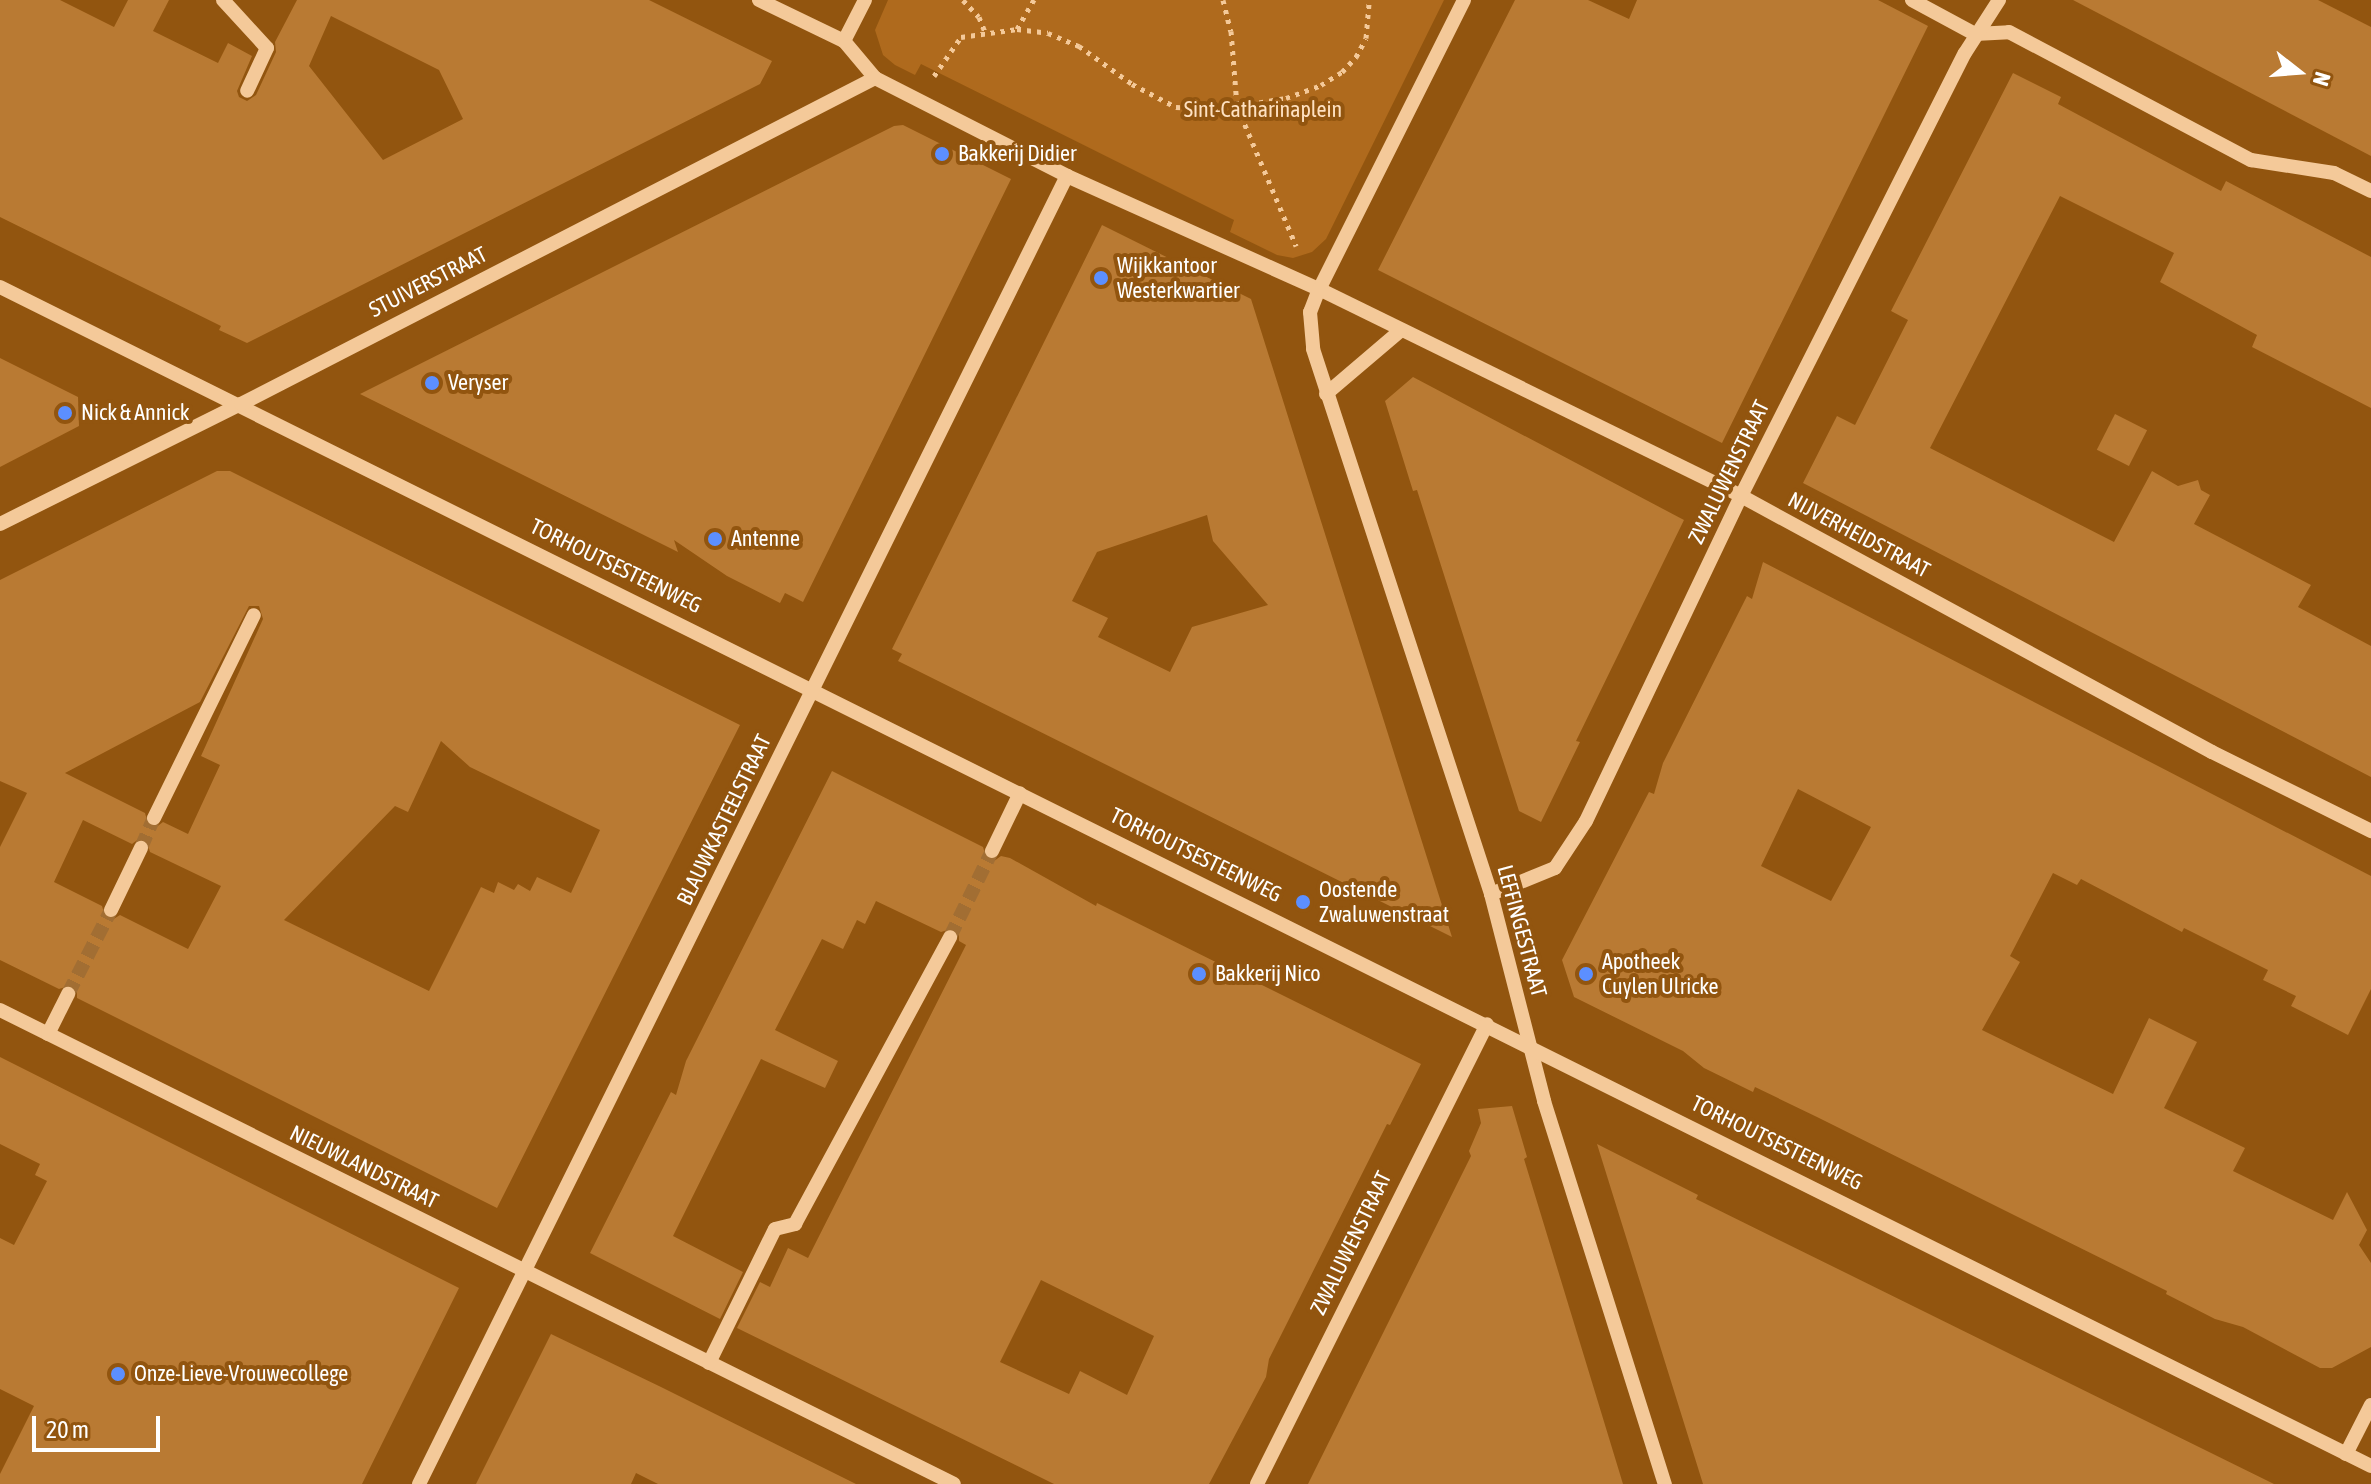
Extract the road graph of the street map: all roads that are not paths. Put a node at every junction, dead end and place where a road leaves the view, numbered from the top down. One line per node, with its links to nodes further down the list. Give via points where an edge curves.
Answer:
1 (223, 0): 10 (street, via 267,48)
2 (759, 0): 8 (street)
3 (865, 0): 8 (street)
4 (1464, 0): 14 (street)
5 (1912, 0): 7 (street)
6 (1999, 0): 7 (street, ZWALUWENSTRAAT)
7 (1975, 34): 12 (street, via 2009,32 2251,160 2334,173); 18 (street, ZWALUWENSTRAAT)
8 (844, 41): 9 (street)
9 (875, 78): 11 (street); 17 (street, STUIVERSTRAAT)
10 (247, 91)
11 (1067, 176): 14 (street); 21 (street, BLAUWKASTEELSTRAAT)
12 (2371, 191)
13 (0, 287): 17 (street, TORHOUTSESTEENWEG)
14 (1319, 289): 15 (street, NIJVERHEIDSTRAAT); 16 (street, LEFFINGESTRAAT, via 1310,312)
15 (1400, 331): 16 (street); 18 (street, NIJVERHEIDSTRAAT)
16 (1326, 394): 27 (street, LEFFINGESTRAAT)
17 (241, 404): 19 (street, STUIVERSTRAAT); 21 (street, TORHOUTSESTEENWEG)
18 (1741, 496): 24 (street, NIJVERHEIDSTRAAT, via 2212,752); 27 (street, ZWALUWENSTRAAT, via 1586,821 1555,868)
19 (0, 524)
20 (254, 615): 23 (street)
21 (815, 689): 22 (street, TORHOUTSESTEENWEG); 35 (street, BLAUWKASTEELSTRAAT)
22 (1020, 793): 26 (street); 32 (street, TORHOUTSESTEENWEG)
23 (154, 818)
24 (2371, 831)
25 (141, 848): 28 (street)
26 (992, 851)
27 (1491, 894): 34 (street, LEFFINGESTRAAT)
28 (111, 910)
29 (950, 937): 36 (street, via 795,1224 775,1229)
30 (68, 994): 33 (street)
31 (0, 1010): 33 (street, NIEUWLANDSTRAAT)
32 (1487, 1024): 34 (street, TORHOUTSESTEENWEG); 42 (street, ZWALUWENSTRAAT)
33 (48, 1034): 35 (street, NIEUWLANDSTRAAT)
34 (1531, 1046): 38 (street, TORHOUTSESTEENWEG); 43 (street, LEFFINGESTRAAT)
35 (524, 1271): 36 (street, NIEUWLANDSTRAAT); 40 (street, BLAUWKASTEELSTRAAT)
36 (709, 1363): 41 (street, NIEUWLANDSTRAAT)
37 (2371, 1405): 38 (street)
38 (2346, 1454): 39 (street, TORHOUTSESTEENWEG)
39 (2371, 1466)
40 (419, 1484)
41 (954, 1484)
42 (1257, 1484)
43 (1665, 1484)

